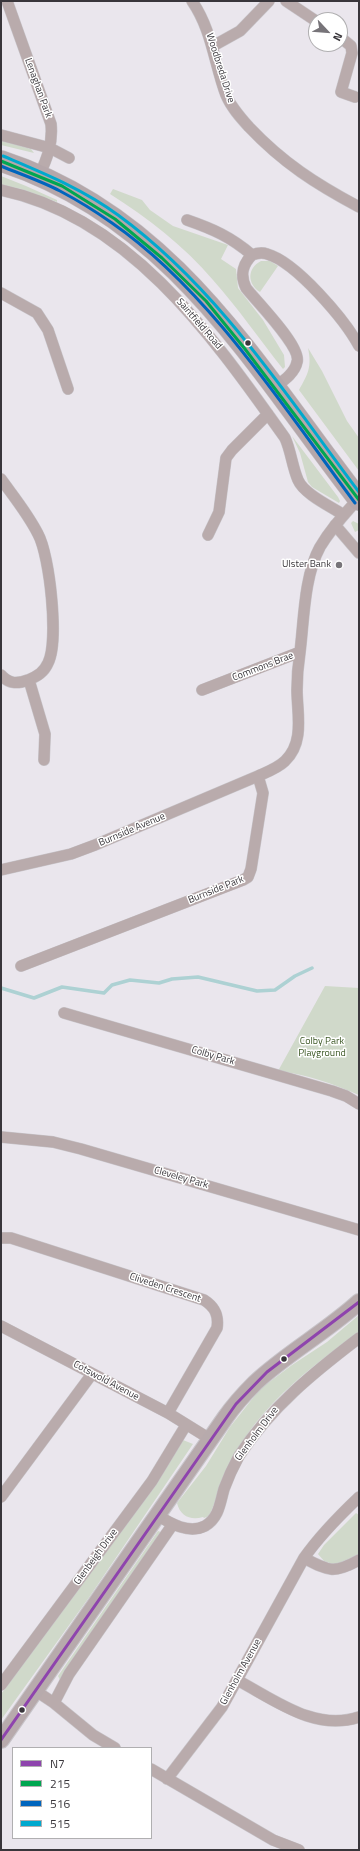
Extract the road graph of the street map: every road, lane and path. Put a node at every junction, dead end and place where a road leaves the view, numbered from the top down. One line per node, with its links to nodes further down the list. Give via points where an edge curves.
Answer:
1 (7, 1): 10 (street, Lenaghan Park, via 49,115 52,133)
2 (192, 1): 7 (street, Woodbreda Drive, via 199,11)
3 (270, 1): 7 (street, via 240,31)
4 (286, 1): 5 (street)
5 (308, 16)
6 (348, 44): 8 (street, via 352,53 341,92)
7 (213, 46): 15 (street, Woodbreda Drive, via 226,96 243,120 283,160 303,175)
8 (355, 97)
9 (1, 135): 10 (street)
10 (50, 148): 11 (street); 13 (street, Lenaghan Park)
11 (69, 158)
12 (1, 160): 13 (highway, Saintfield Road)
13 (39, 176): 20 (highway, Saintfield Road, via 77,195 130,229 168,262 224,320)
14 (1, 190): 22 (street, Saintfield Road, via 39,200 65,212 138,263 201,325)
15 (359, 207)
16 (187, 220): 17 (street, via 214,229 237,242)
17 (252, 255): 19 (street, via 265,253 283,262 306,281 346,326); 20 (street, via 246,260 242,270 244,284 297,352 298,361 293,371)
18 (1, 293): 21 (street, via 37,314 48,330)
19 (359, 346)
20 (275, 387): 24 (highway, Saintfield Road)
21 (68, 388)
22 (268, 414): 25 (street, Saintfield Road, via 290,447 302,487); 27 (street, via 226,458 219,512)
23 (1, 478): 31 (street, via 39,535 48,564 53,644 49,662 41,674)
24 (359, 500): 25 (street, Commons Brae)
25 (342, 514): 26 (street, Commons Brae)
26 (334, 525): 28 (street); 29 (street, Commons Brae, via 312,568)
27 (208, 535)
28 (359, 553)
29 (300, 652): 32 (street, Commons Brae); 34 (street, via 300,722 297,738 286,760)
30 (1, 675): 31 (street, via 12,683)
31 (29, 680): 33 (street, via 45,734)
32 (202, 690)
33 (44, 760)
34 (258, 776): 35 (street, Burnside Avenue, via 95,846); 36 (street, Burnside Park, via 262,793 248,877)
35 (1, 870)
36 (22, 966)
37 (64, 1013): 38 (street, Colby Park, via 332,1091)
38 (359, 1104)
39 (1, 1137): 40 (street, Cleveley Park, via 53,1142 81,1149)
40 (359, 1230)
41 (1, 1238): 46 (street, Cliveden Crescent, via 18,1240 204,1300 212,1305 218,1321 217,1328)
42 (359, 1302): 48 (street, via 255,1382)
43 (1, 1326): 45 (street, Cotswold Avenue)
44 (359, 1338): 52 (street, Glenholm Drive, via 306,1379 271,1413 233,1467 216,1515 211,1521 205,1526 195,1528 183,1528)
45 (92, 1374): 46 (street, Cotswold Avenue); 49 (street)
46 (168, 1414): 47 (street, Cotswold Avenue)
47 (186, 1425): 48 (street, Cotswold Avenue); 56 (street, Glenbeigh Drive, via 152,1481)
48 (210, 1439): 51 (street)
49 (1, 1497)
50 (358, 1500): 53 (street, Glenholm Avenue, via 329,1525)
51 (157, 1515): 52 (street, Glenholm Drive); 57 (street)
52 (173, 1524): 58 (street, via 69,1674)
53 (304, 1558): 54 (street, via 332,1570 339,1570); 55 (street, Glenholm Avenue)
54 (359, 1560)
55 (237, 1680): 59 (street, via 314,1719 340,1722); 63 (street, Glenholm Avenue, via 222,1707)
56 (1, 1685)
57 (36, 1691): 58 (street); 60 (street)
58 (54, 1703): 61 (street, via 93,1735)
59 (359, 1717)
60 (1, 1740)
61 (113, 1747)
62 (152, 1770): 63 (street)
63 (167, 1779): 64 (street, via 273,1840)
64 (299, 1850)

